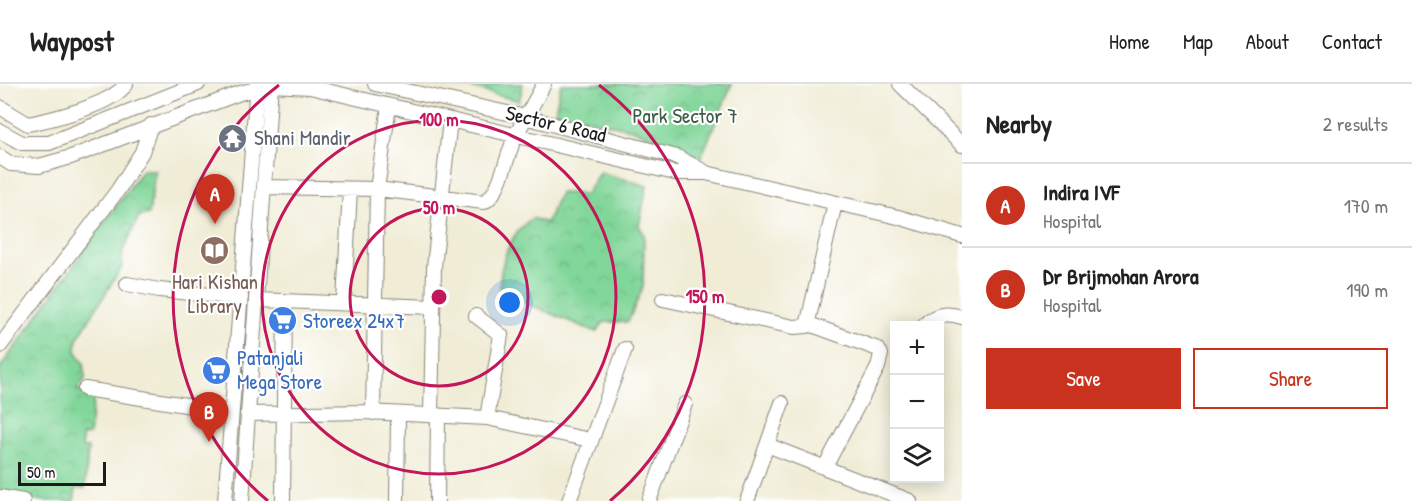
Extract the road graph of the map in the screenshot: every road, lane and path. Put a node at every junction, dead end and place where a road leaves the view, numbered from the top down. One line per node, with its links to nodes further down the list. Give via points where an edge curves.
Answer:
1 (126, 84): 10 (street, via 103,101 28,124)
2 (198, 84): 7 (street)
3 (375, 84): 8 (street, Sector 6 Road)
4 (543, 84): 11 (street)
5 (900, 84): 16 (street)
6 (264, 85): 9 (street, Sector 6 Road, via 310,87); 13 (street, Sector 6 Road); 19 (street); 26 (street)
7 (183, 87): 14 (street, via 49,143 22,143)
8 (401, 87): 11 (street, Sector 6 Road)
9 (389, 106): 12 (street, Sector 6 Road); 21 (street)
10 (0, 107)
11 (527, 118): 15 (street); 18 (street, Sector 6 Road, via 677,157)
12 (450, 120): 15 (street, Sector 6 Road); 22 (street)
13 (151, 125): 17 (street, Sector 6 Road, via 39,166 11,164); 37 (street, via 142,152 118,190)
14 (0, 131)
15 (516, 136): 18 (street, Sector 6 Road, via 675,173); 22 (street, via 490,199 476,202)
16 (962, 145)
17 (0, 157)
18 (706, 173): 23 (street)
19 (266, 187): 20 (street); 28 (street)
20 (350, 189): 21 (street); 30 (street)
21 (377, 189): 22 (street); 31 (street)
22 (442, 196): 32 (street)
23 (835, 203): 24 (street); 36 (street)
24 (962, 236)
25 (127, 284): 26 (street)
26 (241, 298): 43 (street)
27 (663, 299): 36 (street, via 794,327)
28 (257, 300): 29 (street); 45 (street)
29 (285, 301): 30 (street); 46 (street)
30 (344, 303): 31 (street)
31 (376, 304): 32 (street); 44 (street)
32 (433, 307): 48 (street)
33 (476, 316): 49 (street, via 501,334)
34 (962, 317): 35 (street, via 938,314)
35 (929, 321)
36 (809, 324): 39 (street)
37 (0, 346)
38 (625, 349): 50 (street)
39 (888, 356): 52 (street)
40 (85, 389): 43 (street)
41 (782, 403): 51 (street)
42 (685, 404): 61 (street)
43 (230, 412): 55 (street)
44 (373, 413): 46 (street); 47 (street)
45 (247, 414): 46 (street); 56 (street)
46 (284, 414): 57 (street)
47 (398, 414): 48 (street); 58 (street)
48 (435, 415): 49 (street); 59 (street)
49 (487, 418): 50 (street)
50 (590, 440): 60 (street)
51 (766, 445): 52 (street); 62 (street)
52 (825, 467): 63 (street)
53 (0, 497): 54 (street)
54 (23, 501)
55 (225, 501)
56 (242, 501)
57 (283, 501)
58 (397, 501)
59 (437, 501)
60 (569, 501)
61 (650, 501)
62 (747, 501)
63 (910, 501)

